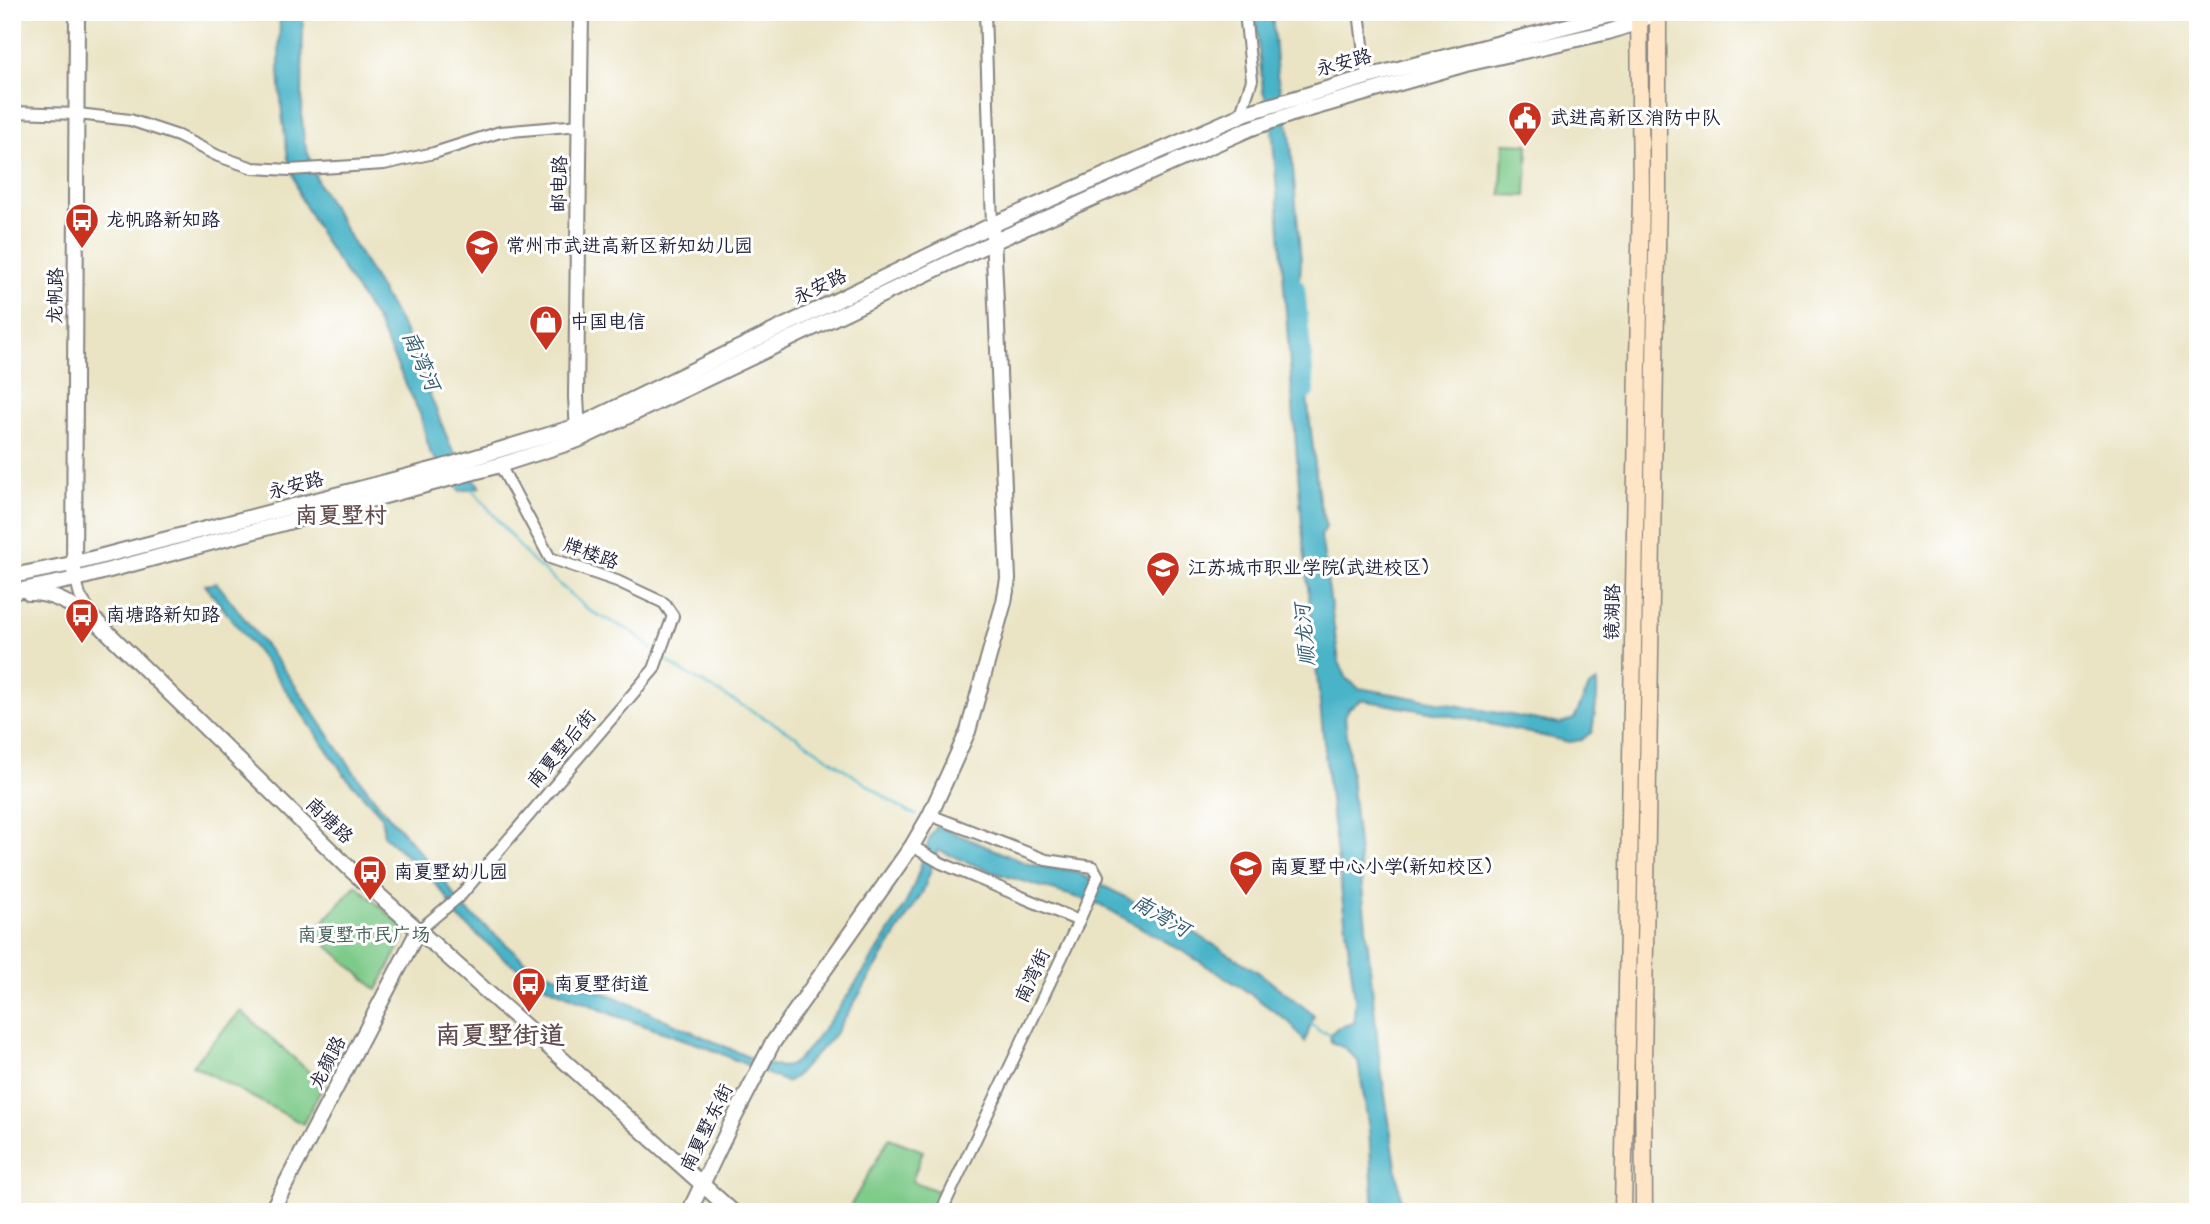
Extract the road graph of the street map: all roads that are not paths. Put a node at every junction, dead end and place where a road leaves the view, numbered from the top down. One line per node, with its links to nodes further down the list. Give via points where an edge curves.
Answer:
1 (77, 12): 11 (street, 龙帆路)
2 (581, 12): 13 (street, 邮电路)
3 (985, 12): 14 (street)
4 (1245, 12): 12 (street, via 1252,80)
5 (1359, 12): 8 (street)
6 (1657, 12): 7 (street, 永安路); 36 (main road, 镜湖路)
7 (1639, 16): 8 (street, 永安路, via 1610,15); 9 (street, 永安路, via 1608,32); 35 (main road, 镜湖路, via 1641,206)
8 (1367, 77): 9 (street, 永安路)
9 (1291, 106): 12 (street, 永安路); 15 (street, 永安路)
10 (12, 112): 11 (street)
11 (78, 114): 13 (street, via 148,125 253,168 290,170 384,164 500,131); 20 (street, 龙帆路)
12 (1243, 114): 14 (street, 永安路)
13 (580, 125): 16 (street, 邮电路)
14 (992, 225): 15 (street, 南夏墅东街); 16 (street, 永安路)
15 (993, 242): 16 (street, 永安路); 26 (street, 南夏墅东街, via 1007,579 968,731)
16 (578, 433): 17 (street, 永安路); 18 (street, 永安路)
17 (479, 463): 18 (street, 永安路); 19 (street, 永安路)
18 (500, 465): 24 (street, 牌楼路, via 550,558 664,603)
19 (447, 472): 20 (street, 永安路); 22 (street, 永安路)
20 (72, 564): 21 (street, 永安路); 22 (street, 龙帆路)
21 (12, 576)
22 (76, 579): 23 (street, 永安路); 25 (street, 南塘路, via 80,596)
23 (12, 593): 25 (street, via 53,597)
24 (673, 616): 29 (street, 南夏墅后街, via 654,669 461,895)
25 (97, 622): 29 (street, 南塘路)
26 (930, 815): 27 (street, 南夏墅东街); 28 (street, 南湾街, via 1046,860 1093,867 1098,876)
27 (916, 848): 28 (street); 30 (street, 南夏墅东街, via 772,1044)
28 (1079, 921): 34 (street, 南湾街)
29 (418, 931): 30 (street, 南塘路); 31 (street, 龙颜路)
30 (701, 1183): 32 (street, 南夏墅东街); 33 (street, 南塘路)
31 (271, 1212)
32 (689, 1212)
33 (733, 1212)
34 (941, 1212)
35 (1623, 1212)
36 (1644, 1212)

